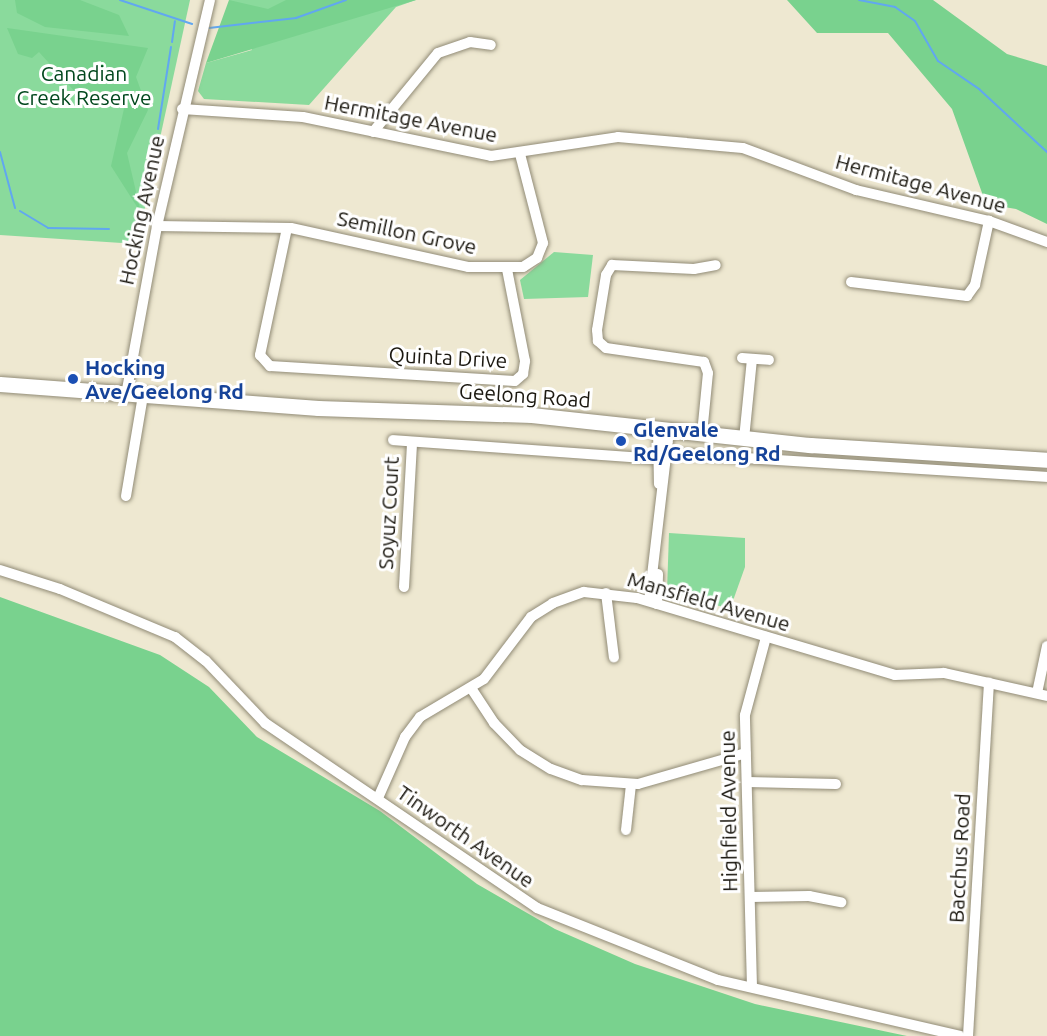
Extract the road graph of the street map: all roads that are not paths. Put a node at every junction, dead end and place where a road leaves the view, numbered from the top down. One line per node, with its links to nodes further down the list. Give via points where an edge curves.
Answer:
1 (207, 1): 3 (street, Hocking Avenue)
2 (491, 45): 4 (street, via 470,42 438,53)
3 (182, 109): 4 (street, Hermitage Avenue, via 291,115); 7 (street, Hocking Avenue)
4 (373, 132): 5 (street, Hermitage Avenue, via 478,155)
5 (520, 154): 6 (street, Hermitage Avenue, via 618,136 737,147 863,192); 11 (street, Semillon Grove, via 543,246 529,264)
6 (989, 221): 9 (street, Hermitage Avenue); 12 (street, via 975,285 967,296)
7 (157, 225): 8 (street, Semillon Grove); 15 (street, Hocking Avenue)
8 (287, 228): 11 (street, Semillon Grove, via 468,267); 11 (street, Quinta Drive, via 262,363 514,381 523,374 525,361)
9 (1047, 242)
10 (716, 265): 18 (street, via 694,269 612,265 606,275 597,330 598,341 606,348 704,362 708,373)
11 (507, 269)
12 (851, 282)
13 (769, 360): 19 (street, via 747,358)
14 (0, 384): 15 (main road, Geelong Road)
15 (126, 394): 16 (main road, Geelong Road)
16 (142, 396): 17 (main road, Geelong Road, via 325,408 504,413); 25 (street)
17 (664, 430): 18 (main road, Geelong Road); 22 (street)
18 (702, 434): 19 (main road, Geelong Road)
19 (744, 439): 23 (main road, Geelong Road)
20 (393, 440): 21 (street)
21 (412, 442): 22 (street); 27 (street, Soyuz Court)
22 (661, 456): 24 (street); 29 (street)
23 (1047, 460)
24 (1047, 477)
25 (126, 496)
26 (0, 570): 40 (street, Tinworth Avenue, via 60,589 175,637 206,661 258,718)
27 (404, 587)
28 (606, 592): 29 (street, Mansfield Avenue); 32 (street); 34 (street, Mansfield Avenue, via 580,593 546,607 525,623 488,674)
29 (653, 603): 30 (street, Mansfield Avenue)
30 (766, 637): 33 (street, Mansfield Avenue, via 895,675 940,672); 36 (street, Highfield Avenue, via 746,705)
31 (1047, 646): 35 (street)
32 (614, 658)
33 (989, 683): 35 (street, Mansfield Avenue); 46 (street, Bacchus Road)
34 (471, 688): 39 (street, via 498,729 535,760 578,779); 40 (street, Mansfield Avenue, via 416,722)
35 (1042, 695)
36 (746, 753): 37 (street, Highfield Avenue); 39 (street)
37 (747, 782): 38 (street); 42 (street, Highfield Avenue)
38 (836, 784)
39 (631, 785): 41 (street)
40 (378, 798): 44 (street, Tinworth Avenue, via 537,908 701,974)
41 (626, 830)
42 (750, 897): 43 (street, via 809,896); 44 (street, Highfield Avenue)
43 (841, 902)
44 (752, 987): 45 (street, Tinworth Avenue)
45 (960, 1036)
46 (968, 1036)

